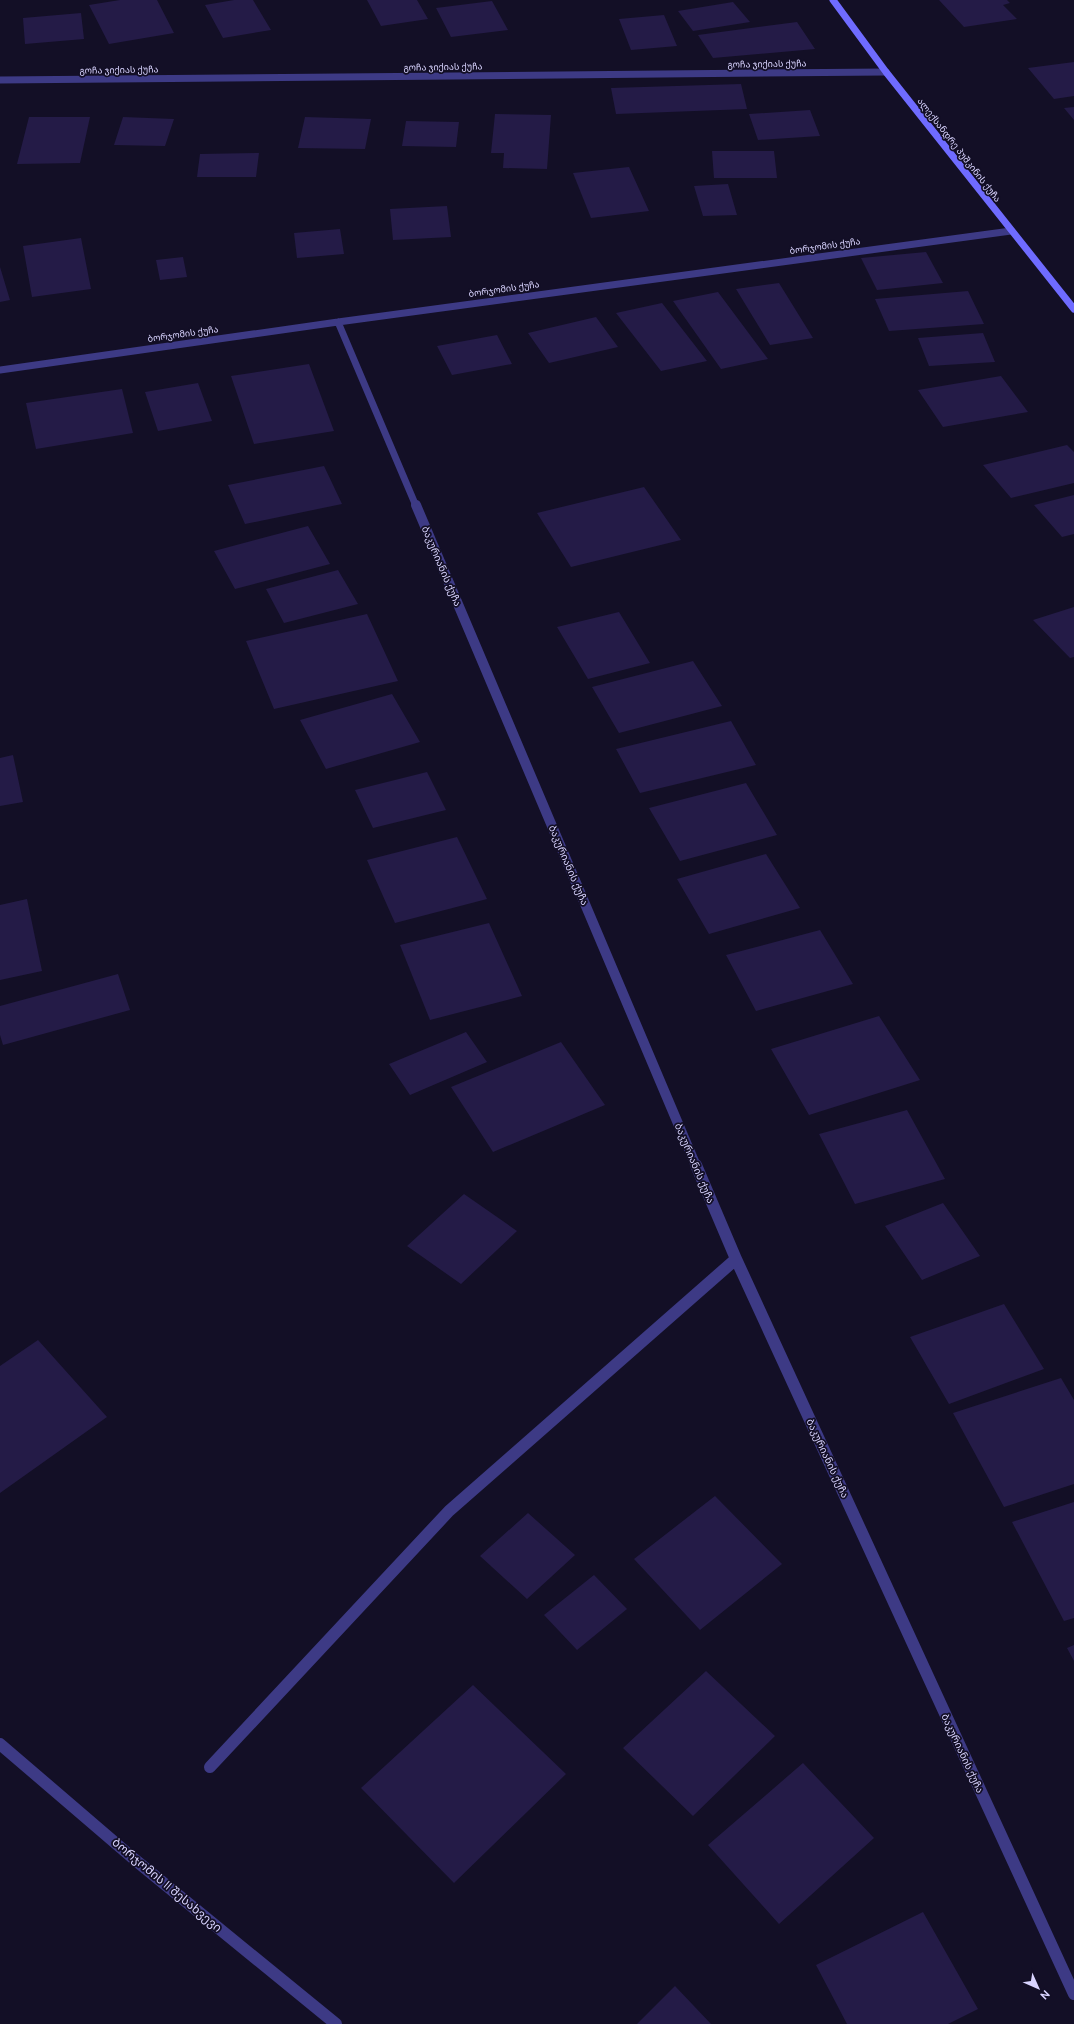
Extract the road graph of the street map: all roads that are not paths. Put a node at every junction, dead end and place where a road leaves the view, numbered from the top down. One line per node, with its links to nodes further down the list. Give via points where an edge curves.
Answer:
1 (833, 0): 2 (street, ალექსანდრე პუშკინის ქუჩა)
2 (886, 72): 3 (street, გოჩა ჯიქიას ქუჩა); 4 (street, ალექსანდრე პუშკინის ქუჩა)
3 (0, 80)
4 (1011, 231): 5 (street, ალექსანდრე პუშკინის ქუჩა); 6 (street, ბორჯომის ქუჩა)
5 (1074, 309)
6 (338, 322): 7 (street, ბორჯომის ქუჩა); 8 (street, ბაკურიანის ქუჩა)
7 (0, 370)
8 (736, 1259): 10 (street, via 449,1511); 11 (street, ბაკურიანის ქუჩა)
9 (0, 1744): 12 (street, ბორჯომის II შესახვევი)
10 (210, 1768)
11 (1074, 1994)
12 (336, 2024)

